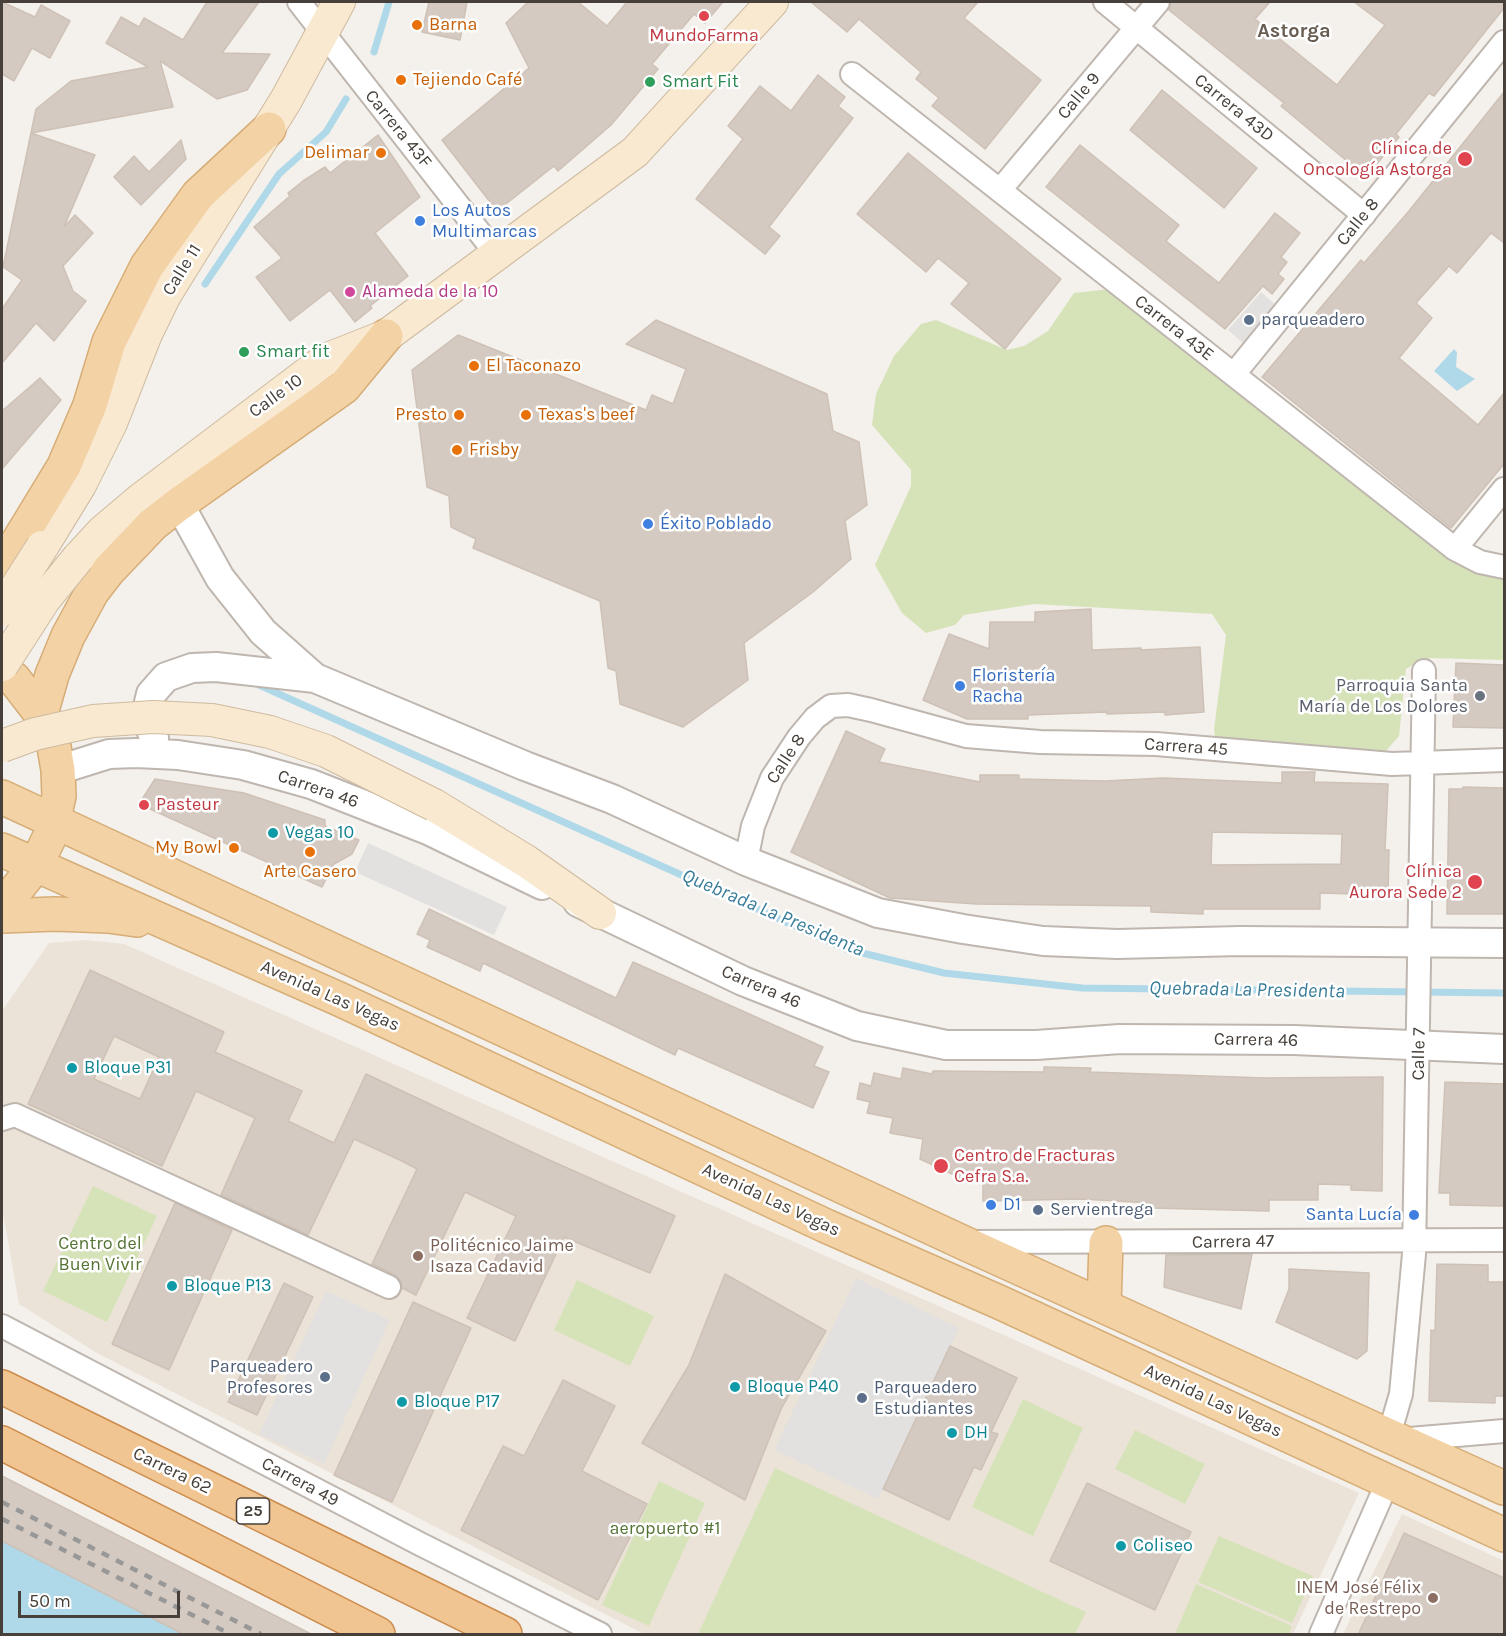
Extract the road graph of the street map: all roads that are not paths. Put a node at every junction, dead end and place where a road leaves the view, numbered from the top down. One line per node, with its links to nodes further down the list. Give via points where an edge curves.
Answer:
1 (299, 2): 7 (street, Carrera 43F)
2 (339, 2): 7 (main road, Calle 11)
3 (772, 2): 13 (main road, Calle 10, via 635,152)
4 (1105, 2): 6 (street, Carrera 43D)
5 (1158, 2): 6 (street, Calle 9)
6 (1137, 28): 11 (street, Calle 9); 12 (street, Carrera 43D)
7 (322, 34): 10 (main road, Calle 11); 13 (street, Carrera 43F)
8 (1504, 42): 12 (street, Calle 8)
9 (852, 74): 11 (street, Carrera 43E)
10 (269, 129): 18 (main road, via 198,195 147,266 109,342 90,405 64,466); 23 (main road, Calle 11, bridge, via 165,295 80,485)
11 (1000, 190): 15 (street, Carrera 43E)
12 (1364, 215): 15 (street, Calle 8)
13 (498, 256): 14 (main road, Calle 10)
14 (386, 336): 17 (main road, via 344,387); 25 (main road, Calle 10, bridge, via 325,360 102,532 56,585)
15 (1234, 375): 20 (street, Carrera 43E)
16 (1504, 489): 20 (street)
17 (179, 504): 24 (main road, via 153,524 109,570); 28 (street, via 220,578 263,632)
18 (39, 509): 19 (main road); 21 (main road)
19 (2, 526)
20 (1455, 549): 22 (street, Carrera 43E, via 1480,562)
21 (5, 563): 24 (main road, via 36,598 57,609)
22 (1504, 567)
23 (2, 610)
24 (81, 611): 30 (main road, via 52,675)
25 (2, 665)
26 (2, 670): 30 (main road, via 14,679)
27 (1424, 671): 34 (street, Calle 7)
28 (315, 678): 32 (street, via 216,667 192,668 166,677 151,694 146,715 153,738); 39 (street, via 612,799)
29 (872, 710): 34 (street, Carrera 45, via 966,736 1156,744 1392,764); 39 (street, Calle 8, via 831,706 815,718 772,778 761,801)
30 (41, 714): 35 (main road)
31 (2, 746): 42 (main road, bridge, via 93,721 153,717 212,720 270,732 326,751 435,805)
32 (178, 755): 35 (street, Carrera 46, via 109,754); 42 (street, Carrera 46, via 243,765 311,784 428,830)
33 (1504, 759): 34 (street, Carrera 45)
34 (1424, 763): 45 (street, Calle 7)
35 (58, 770): 37 (main road)
36 (2, 797): 37 (main road)
37 (55, 821): 40 (main road); 52 (main road)
38 (2, 850): 40 (main road, Avenida Las Vegas)
39 (746, 861): 45 (street, via 878,913 1043,941)
40 (36, 865): 41 (main road); 44 (main road, Avenida Las Vegas)
41 (2, 903)
42 (600, 913): 47 (street, Carrera 46, via 743,981 847,1022 946,1045 1131,1039)
43 (2, 916): 44 (main road, via 108,915)
44 (177, 927): 61 (main road, Avenida Las Vegas)
45 (1420, 942): 46 (street); 47 (street, Calle 7)
46 (1504, 943)
47 (1419, 1046): 48 (street, Carrera 46); 50 (street, Calle 7)
48 (1504, 1049)
49 (2, 1119): 54 (street, via 15,1115)
50 (1414, 1240): 51 (street, Carrera 47); 53 (street, Carrera 47); 59 (street, Calle 7)
51 (1504, 1240)
52 (962, 1242): 53 (street, Carrera 47); 55 (main road)
53 (1106, 1243): 55 (main road)
54 (389, 1287)
55 (1104, 1306): 59 (main road)
56 (2, 1326): 66 (street, Carrera 49)
57 (2, 1387): 65 (highway, Carrera 62 / 25)
58 (1504, 1431): 59 (street)
59 (1394, 1438): 62 (main road)
60 (2, 1443): 64 (highway)
61 (1388, 1481): 63 (main road, Avenida Las Vegas); 67 (street)
62 (1504, 1488)
63 (1504, 1535)
64 (378, 1635)
65 (505, 1635)
66 (600, 1635)
67 (1321, 1635)

